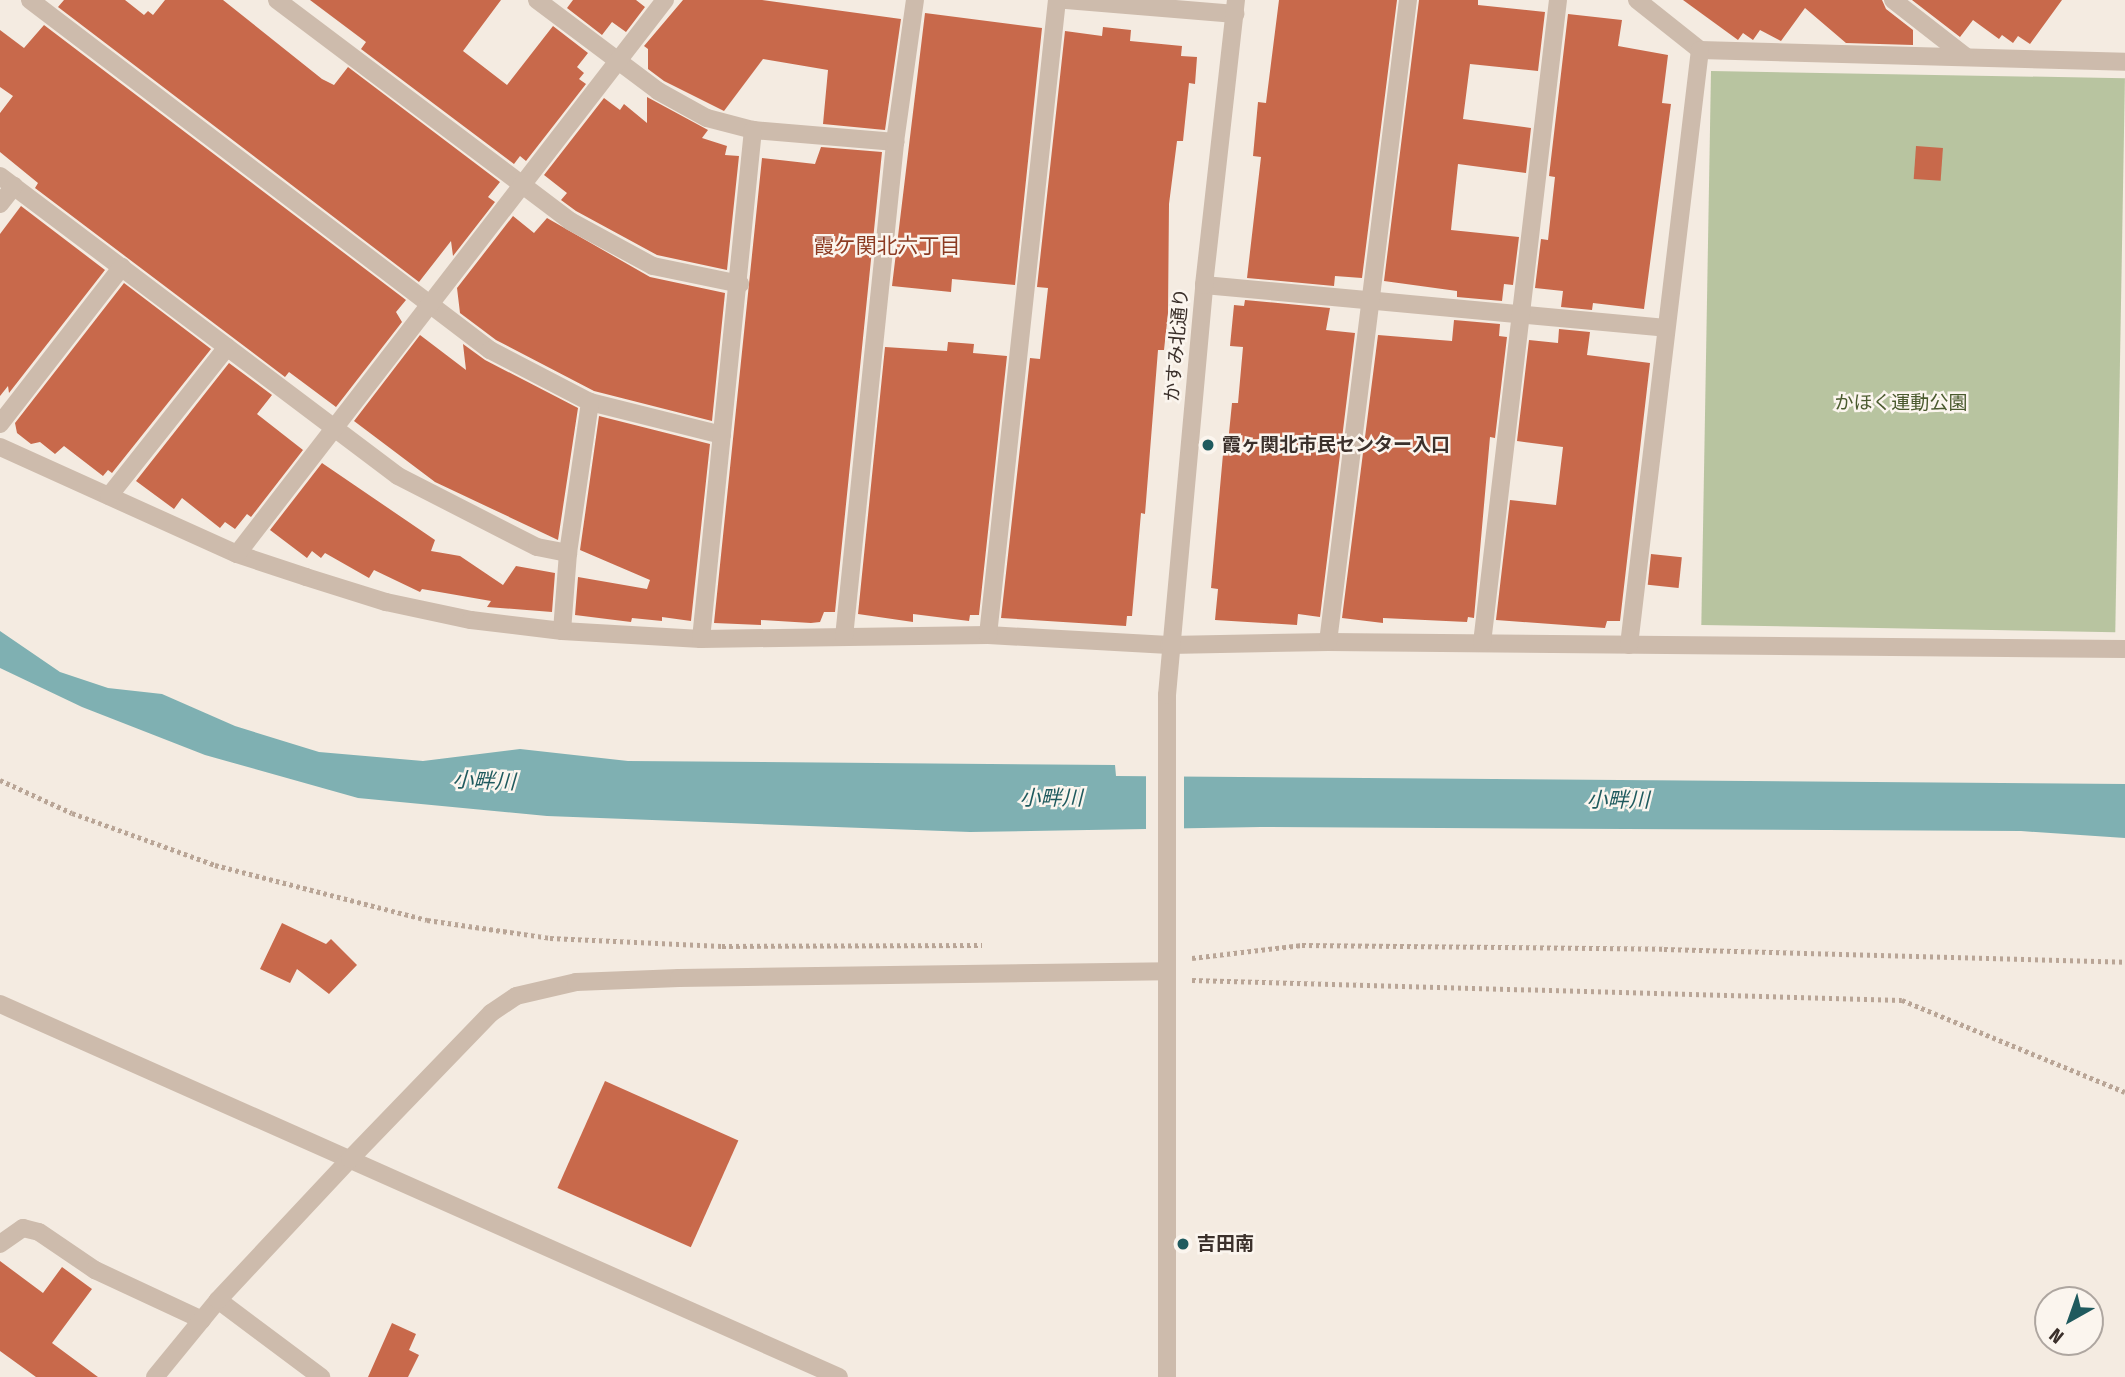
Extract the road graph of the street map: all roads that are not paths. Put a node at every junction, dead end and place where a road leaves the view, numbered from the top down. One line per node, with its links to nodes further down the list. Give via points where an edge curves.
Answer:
1 (30, 0): 26 (street)
2 (277, 0): 20 (street)
3 (537, 0): 15 (street)
4 (665, 0): 15 (street)
5 (915, 0): 18 (street)
6 (1058, 0): 39 (street)
7 (1066, 0): 12 (street)
8 (1408, 0): 25 (street)
9 (1558, 0): 27 (street)
10 (1637, 0): 13 (street)
11 (1893, 0): 14 (street)
12 (1236, 7): 24 (street, かすみ北通り)
13 (1700, 50): 14 (street); 28 (street)
14 (1965, 57): 16 (street)
15 (618, 62): 17 (street, via 708,118); 20 (street)
16 (2125, 62)
17 (753, 130): 18 (street); 23 (street)
18 (895, 142): 40 (street)
19 (7, 181): 21 (street); 22 (street)
20 (521, 185): 23 (street, via 570,221 653,266); 26 (street)
21 (0, 204)
22 (122, 267): 29 (street); 31 (street)
23 (740, 284): 33 (street)
24 (1204, 285): 25 (street); 44 (street, かすみ北通り)
25 (1373, 301): 27 (street); 42 (street)
26 (430, 303): 30 (street, via 490,350); 32 (street)
27 (1521, 314): 28 (street); 43 (street)
28 (1666, 328): 45 (street)
29 (227, 347): 32 (street); 35 (street)
30 (590, 402): 33 (street); 36 (street)
31 (0, 424)
32 (334, 427): 36 (street, via 398,476 471,516 537,547); 37 (street)
33 (722, 435): 41 (street)
34 (0, 447): 35 (street)
35 (108, 496): 37 (street)
36 (568, 553): 38 (street)
37 (237, 554): 38 (street, via 386,602 471,620)
38 (562, 631): 41 (street)
39 (988, 635): 40 (street); 44 (street)
40 (844, 637): 41 (street)
41 (701, 639)
42 (1328, 642): 43 (street); 44 (street)
43 (1482, 643): 45 (street)
44 (1169, 645): 47 (street, かすみ北通り)
45 (1629, 645): 46 (street)
46 (2125, 649)
47 (1166, 966): 49 (street, via 561,984 516,996 491,1013); 56 (street, かすみ北通り)
48 (0, 1004): 49 (street)
49 (350, 1159): 51 (street); 55 (street)
50 (0, 1244): 52 (street, via 23,1228 39,1232 94,1270)
51 (219, 1300): 52 (street); 54 (street)
52 (202, 1320): 53 (street)
53 (155, 1377)
54 (321, 1377)
55 (839, 1377)
56 (1167, 1377)

